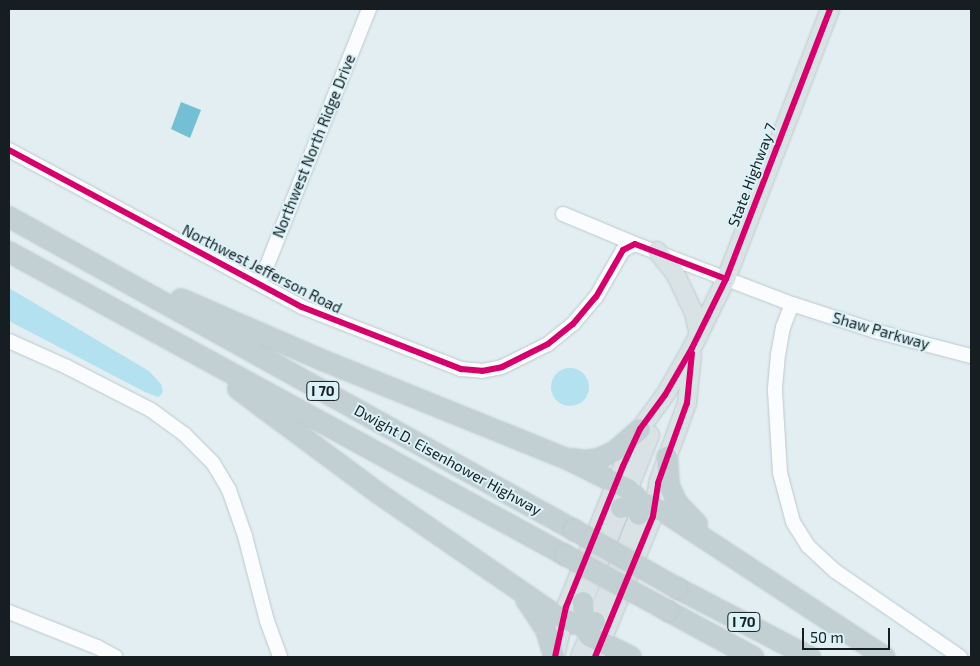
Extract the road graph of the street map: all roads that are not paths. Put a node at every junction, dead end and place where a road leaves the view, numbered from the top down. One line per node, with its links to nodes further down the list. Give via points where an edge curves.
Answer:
1 (369, 9): 11 (street, Northwest North Ridge Drive)
2 (830, 9): 10 (main road, State Highway 7)
3 (9, 150): 11 (street, Northwest Jefferson Road)
4 (563, 214): 6 (street)
5 (9, 217): 7 (highway, Dwight D. Eisenhower Highway / I 70)
6 (635, 244): 8 (street); 11 (street, Northwest Jefferson Road, via 623,250 596,297 572,324 548,344 502,367 482,371 435,361 302,306)
7 (71, 251): 20 (highway, via 322,360); 33 (highway, Dwight D. Eisenhower Highway / I 70, bridge, via 677,588)
8 (657, 251): 10 (street); 14 (main road, via 675,272 694,313)
9 (9, 252): 15 (highway, Dwight D. Eisenhower Highway / I 70)
10 (726, 279): 12 (street, Shaw Parkway); 14 (main road, State Highway 7)
11 (260, 283)
12 (792, 304): 16 (street, Shaw Parkway, via 875,331); 35 (street, via 783,327 775,391 780,473 793,522 808,546 835,571)
13 (9, 341): 28 (street, via 151,410 184,434 213,463 229,490 245,536)
14 (696, 341): 17 (main road, State Highway 7); 19 (main road, via 687,403)
15 (182, 347): 23 (highway, via 378,493); 32 (highway, Dwight D. Eisenhower Highway / I 70, bridge)
16 (971, 356)
17 (665, 395): 18 (main road); 21 (main road)
18 (640, 429): 20 (highway, via 615,451 598,459); 21 (main road)
19 (667, 457): 21 (main road, via 658,483); 22 (highway, via 669,485 676,503 701,528)
20 (565, 458): 21 (highway)
21 (635, 501): 22 (highway); 24 (main road); 26 (main road, via 653,516); 26 (main road, via 566,607)
22 (701, 536): 34 (highway)
23 (517, 589): 26 (highway); 29 (highway, via 546,630)
24 (583, 602): 26 (highway)
25 (9, 612): 27 (street)
26 (586, 632): 29 (main road); 30 (main road); 31 (highway)
27 (116, 657)
28 (280, 657)
29 (555, 657)
30 (580, 657)
31 (631, 657)
32 (753, 657)
33 (810, 657)
34 (885, 657)
35 (960, 657)

